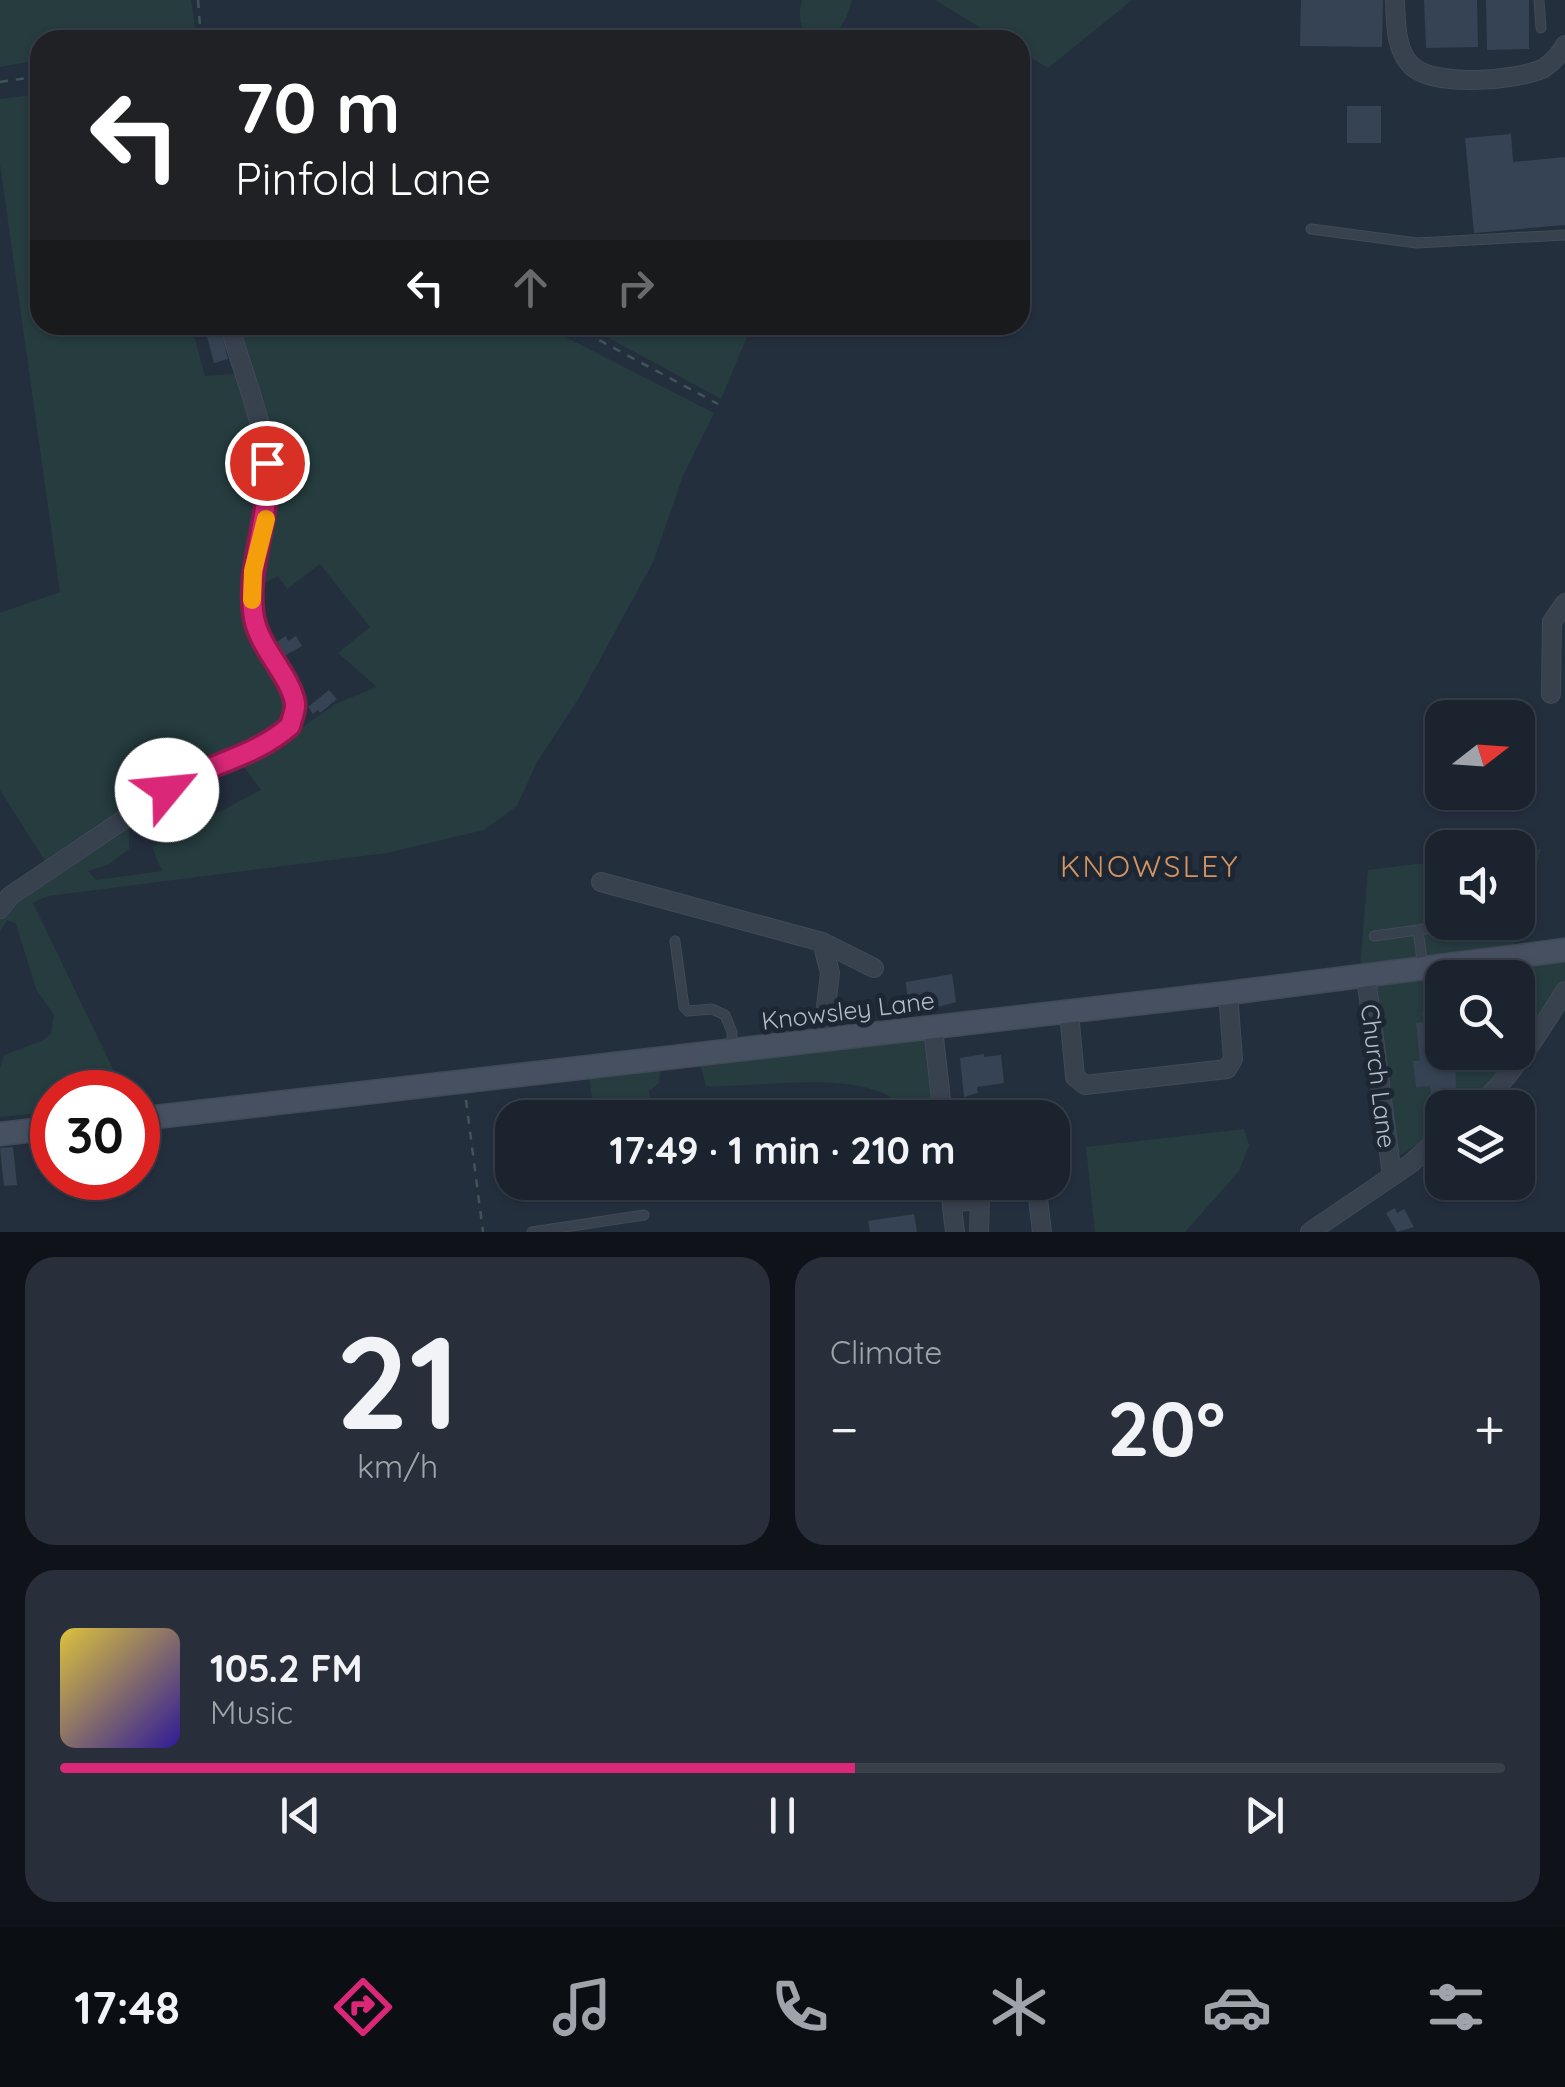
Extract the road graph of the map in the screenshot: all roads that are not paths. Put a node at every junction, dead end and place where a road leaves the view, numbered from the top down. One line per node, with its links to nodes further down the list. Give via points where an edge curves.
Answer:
1 (1395, 0): 4 (street, via 1405,57 1426,76 1526,74 1552,62)
2 (1539, 0): 3 (lane)
3 (1541, 28)
4 (1565, 44)
5 (1311, 229): 6 (lane, via 1417,243)
6 (1565, 235)
7 (232, 335): 11 (street, via 269,484 253,571 254,616 295,700 290,726 268,745 184,778)
8 (1565, 603): 9 (street, via 1552,622)
9 (1551, 694)
10 (601, 882): 16 (street)
11 (0, 908)
12 (1425, 929): 13 (lane)
13 (1418, 930): 14 (lane); 19 (lane)
14 (1374, 936)
15 (675, 941): 26 (lane, via 684,1007 724,1015)
16 (822, 942): 18 (street); 25 (street, via 830,973)
17 (1565, 950): 19 (main road, Knowsley Lane)
18 (874, 968)
19 (1423, 970): 20 (main road, Knowsley Lane)
20 (1366, 976): 22 (main road, Knowsley Lane); 33 (street, Church Lane)
21 (1565, 991): 27 (street)
22 (1228, 993): 23 (main road, Knowsley Lane); 23 (street, via 1233,1059 1227,1069 1085,1085 1075,1077)
23 (1068, 1012): 24 (main road, Knowsley Lane)
24 (933, 1028): 25 (main road, Knowsley Lane); 28 (street)
25 (822, 1041): 26 (main road, Knowsley Lane)
26 (732, 1052): 29 (main road, Knowsley Lane)
27 (1494, 1090)
28 (940, 1100)
29 (160, 1117)
30 (30, 1131): 31 (main road)
31 (0, 1134)
32 (1425, 1150): 33 (street)
33 (1392, 1176): 39 (street)
34 (957, 1200): 37 (street)
35 (981, 1200): 42 (street)
36 (1038, 1200): 43 (street)
37 (952, 1202): 41 (street)
38 (644, 1215): 40 (lane)
39 (1319, 1229)
40 (532, 1232)
41 (954, 1232)
42 (979, 1232)
43 (1042, 1232)

